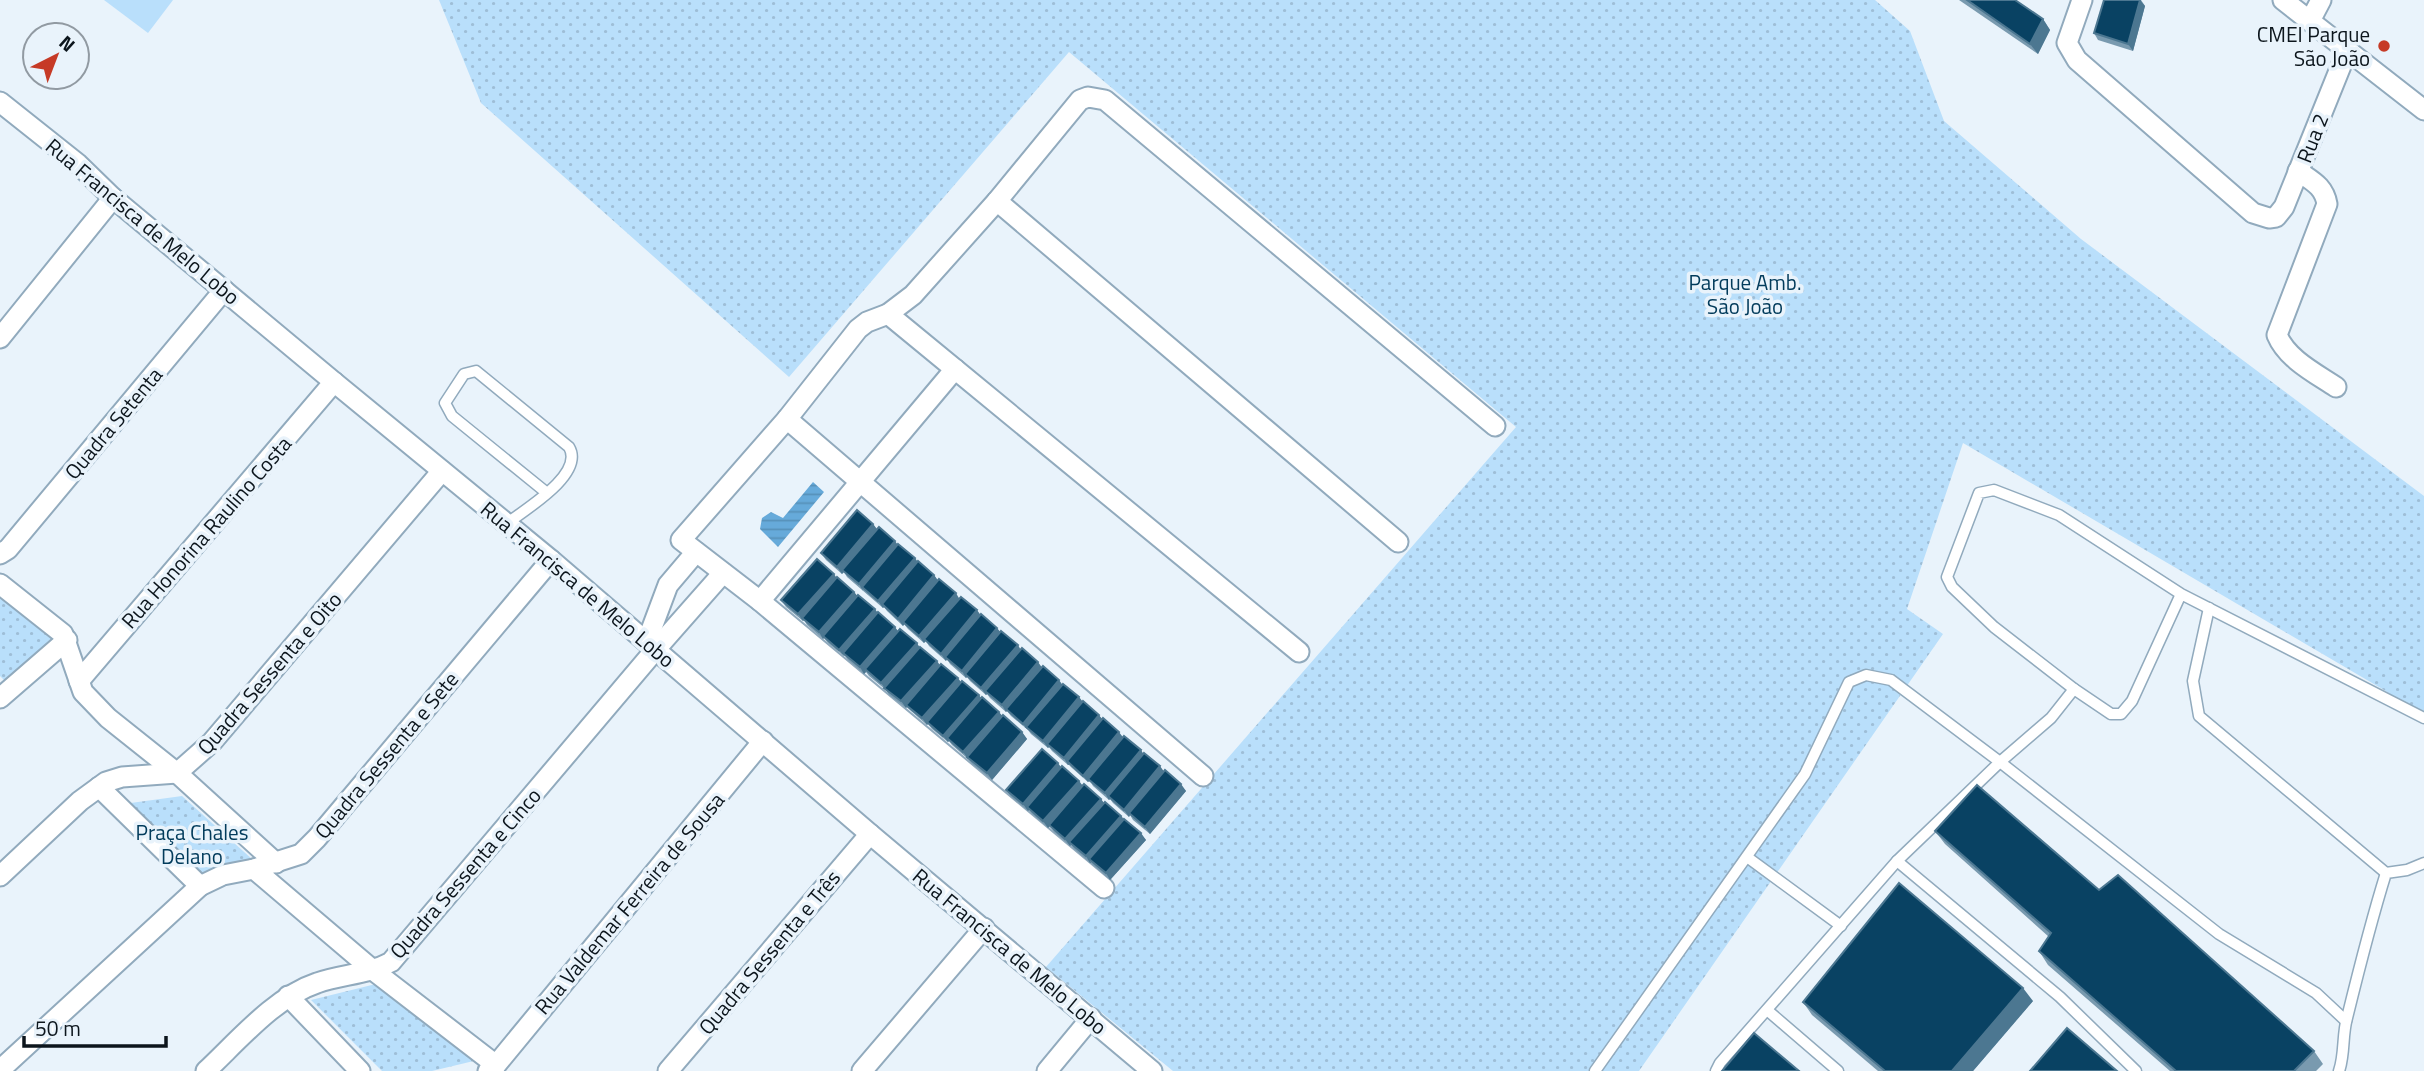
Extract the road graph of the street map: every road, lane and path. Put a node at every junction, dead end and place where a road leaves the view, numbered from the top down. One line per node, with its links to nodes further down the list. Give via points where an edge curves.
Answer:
1 (2082, 0): 8 (street, Rua 2, via 2067,43 2070,51 2253,213 2276,217)
2 (2283, 0): 4 (street)
3 (2321, 0): 4 (street)
4 (2310, 21): 5 (street)
5 (2347, 51): 7 (street); 8 (street, Rua 2)
6 (2, 108): 9 (street, Rua Francisca de Melo Lobo, via 78,164)
7 (2424, 110)
8 (2298, 172): 16 (street, via 2319,185 2327,204 2277,335 2290,355)
9 (113, 198): 11 (street, Rua Francisca de Melo Lobo); 13 (street)
10 (997, 201): 12 (street, via 913,295); 18 (street, via 1080,100 1105,100); 23 (street)
11 (224, 290): 15 (street, Rua Francisca de Melo Lobo); 25 (street, Quadra Setenta)
12 (888, 314): 14 (street); 17 (street, via 859,330)
13 (0, 338)
14 (955, 369): 20 (street); 34 (street)
15 (334, 382): 19 (street, Rua Francisca de Melo Lobo); 35 (street, Rua Honorina Raulino Costa)
16 (2336, 387)
17 (787, 419): 20 (street); 24 (street, via 681,540)
18 (1495, 426)
19 (442, 471): 22 (street, Rua Francisca de Melo Lobo); 41 (street, Quadra Sessenta e Oito, via 212,742)
20 (859, 481): 30 (street); 42 (street)
21 (547, 493): 21 (lane, via 573,466 569,447 476,371 464,374 445,403 452,416); 22 (lane)
22 (506, 524): 26 (street, Rua Francisca de Melo Lobo)
23 (1398, 542)
24 (696, 552): 27 (street); 33 (street, via 668,585)
25 (0, 554)
26 (551, 559): 33 (street, Rua Francisca de Melo Lobo); 47 (street, Quadra Sessenta e Sete, via 317,838 301,854)
27 (723, 573): 30 (street); 33 (street, Quadra Sessenta e Cinco)
28 (0, 584): 32 (street)
29 (2181, 594): 31 (lane); 36 (lane, via 2132,701 2121,714 2111,714); 36 (lane, via 2059,515 1994,489 1979,493 1947,577 1994,627)
30 (760, 601): 53 (street)
31 (2209, 608): 38 (lane); 50 (lane, via 2193,681 2199,716)
32 (67, 640): 35 (street); 37 (street)
33 (652, 645): 39 (street, Rua Francisca de Melo Lobo); 56 (street, Quadra Sessenta e Cinco, via 391,962)
34 (1299, 652)
35 (79, 681): 41 (street, via 83,692 108,718)
36 (2074, 689): 40 (lane, via 2051,718)
37 (0, 698)
38 (2424, 718)
39 (763, 741): 44 (street, Rua Francisca de Melo Lobo); 61 (street, Rua Valdemar Ferreira de Sousa)
40 (2000, 762): 45 (lane, via 1891,680 1866,676 1849,682 1805,774); 46 (lane); 60 (lane, via 2219,934 2316,993)
41 (177, 773): 43 (street, via 122,777); 47 (street)
42 (1203, 776)
43 (99, 787): 51 (street); 52 (street)
44 (870, 834): 55 (street, Rua Francisca de Melo Lobo); 65 (street, Quadra Sessenta e Três)
45 (1747, 857): 54 (lane); 69 (lane)
46 (1897, 862): 54 (lane); 72 (lane, via 2060,997)
47 (276, 863): 49 (street, Quadra Sessenta e Sete)
48 (2424, 863): 50 (lane)
49 (254, 869): 52 (street, Quadra Sessenta e Sete); 56 (street)
50 (2386, 873): 60 (lane)
51 (0, 876)
52 (200, 886): 62 (street, Quadra Sessenta e Sete)
53 (1104, 888)
54 (1841, 926): 58 (lane)
55 (984, 928): 59 (street, Rua Francisca de Melo Lobo); 66 (street)
56 (374, 971): 57 (street, Quadra Sessenta e Cinco, via 318,982); 61 (street)
57 (288, 996): 63 (street, Quadra Sessenta e Cinco); 64 (street)
58 (1767, 1010): 70 (lane); 71 (lane)
59 (1091, 1018): 67 (street); 68 (street, Rua Francisca de Melo Lobo)
60 (2346, 1021): 73 (lane)
61 (492, 1068)
62 (0, 1070)
63 (206, 1071)
64 (360, 1071)
65 (668, 1071)
66 (862, 1071)
67 (1046, 1071)
68 (1152, 1071)
69 (1595, 1071)
70 (1716, 1071)
71 (1838, 1071)
72 (2136, 1071)
73 (2339, 1071)

